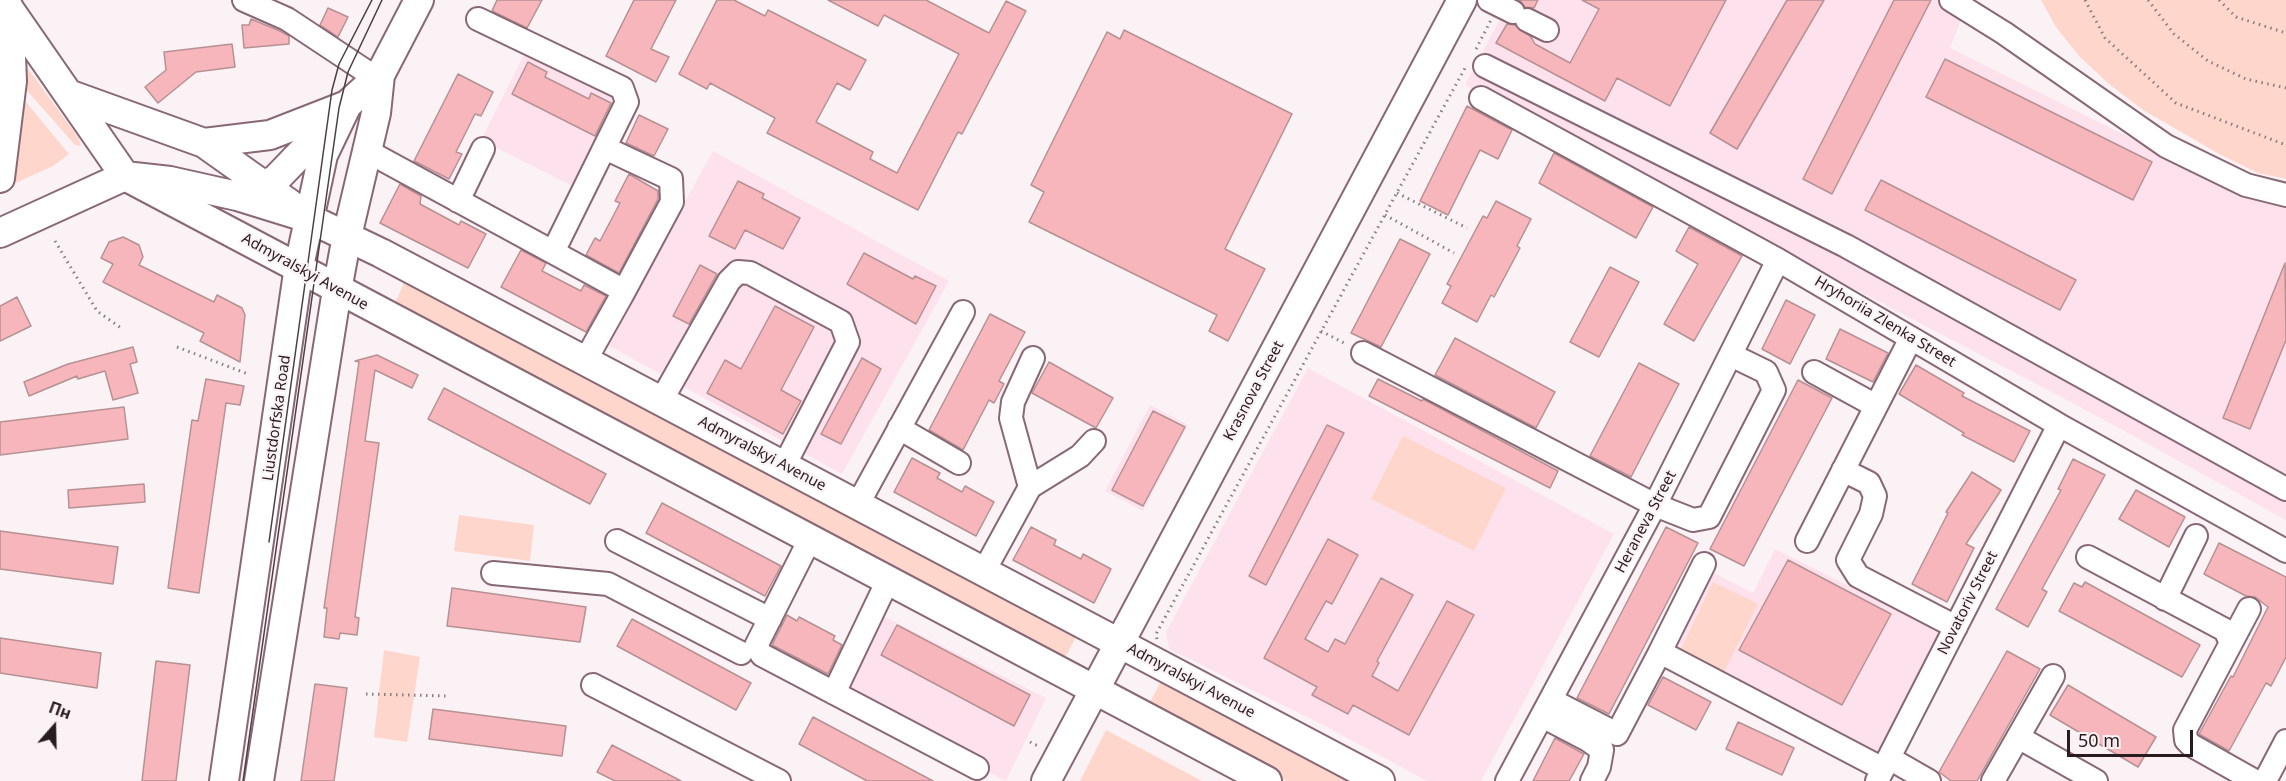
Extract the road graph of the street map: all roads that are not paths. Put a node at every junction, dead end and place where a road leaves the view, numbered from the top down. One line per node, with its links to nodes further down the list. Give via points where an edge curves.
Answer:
1 (244, 0): 8 (street, via 287,19)
2 (419, 0): 8 (main road, Liustdorfska Road)
3 (1462, 0): 62 (main road, Krasnova Street)
4 (1951, 0): 19 (street, via 2166,146 2246,185)
5 (6, 4): 9 (main road); 17 (main road, via 12,81)
6 (478, 19): 13 (street, via 622,88 627,102)
7 (1475, 62): 45 (street, via 1846,246)
8 (378, 77): 11 (main road, Liustdorfska Road); 15 (main road, Liustdorfska Road, via 376,113)
9 (71, 95): 12 (main road); 16 (main road)
10 (1481, 98): 26 (street, Hryhoriia Zlenka Street)
11 (348, 105): 12 (main road, via 270,135); 18 (main road); 24 (main road, Liustdorfska Road, via 323,155)
12 (204, 143): 18 (main road)
13 (605, 148): 25 (street); 28 (street, via 671,179 672,202)
14 (483, 149): 21 (street)
15 (367, 151): 21 (street); 23 (main road, Liustdorfska Road)
16 (125, 176): 20 (main road, Admyralskyi Avenue); 22 (main road); 24 (main road, Admyralskyi Avenue, via 171,199)
17 (0, 178)
18 (265, 186): 20 (main road); 24 (main road)
19 (2286, 195)
20 (237, 196): 24 (main road, Admyralskyi Avenue)
21 (458, 201): 25 (street)
22 (0, 233)
23 (346, 242): 24 (main road, Admyralskyi Avenue); 24 (main road, via 320,248); 27 (main road, Liustdorfska Road); 34 (main road, Admyralskyi Avenue, via 381,253)
24 (303, 245): 27 (main road, Admyralskyi Avenue); 75 (main road, Liustdorfska Road)
25 (553, 252): 28 (street, via 617,287)
26 (1778, 260): 30 (street, Hryhoriia Zlenka Street); 32 (street, Heraneva Street)
27 (337, 290): 49 (main road, Admyralskyi Avenue); 76 (main road, Liustdorfska Road)
28 (622, 295): 34 (street)
29 (963, 312): 39 (street)
30 (1911, 338): 37 (street); 38 (street, Hryhoriia Zlenka Street)
31 (1364, 353): 47 (street)
32 (1731, 355): 47 (street, Heraneva Street); 47 (street, via 1766,372 1774,390 1709,517 1692,520)
33 (1033, 358): 44 (street, via 1013,402 1011,418)
34 (585, 361): 36 (main road, Admyralskyi Avenue)
35 (1814, 372): 37 (street)
36 (661, 401): 42 (main road, Admyralskyi Avenue); 42 (street, via 729,281 738,272 750,273 841,322 848,342)
37 (1876, 406): 43 (street)
38 (2059, 425): 52 (street, Hryhoriia Zlenka Street); 61 (street, Novatoriv Street)
39 (899, 428): 41 (street); 46 (street)
40 (1094, 441): 44 (street, via 1080,456)
41 (959, 463)
42 (784, 466): 46 (main road, Admyralskyi Avenue)
43 (1843, 470): 51 (street); 61 (street, via 1869,483 1875,496 1871,514 1848,560 1858,576)
44 (1030, 487): 55 (street)
45 (2286, 489)
46 (858, 504): 55 (main road, Admyralskyi Avenue)
47 (1655, 505): 70 (street, Heraneva Street)
48 (2196, 536): 58 (street)
49 (810, 539): 57 (main road, Admyralskyi Avenue); 60 (street)
50 (617, 541): 60 (street)
51 (1807, 542)
52 (2286, 551)
53 (2088, 557): 58 (street)
54 (1704, 564): 64 (street)
55 (984, 571): 62 (main road, Admyralskyi Avenue)
56 (493, 573): 65 (street, via 608,584)
57 (888, 580): 68 (main road, Admyralskyi Avenue); 69 (street)
58 (2165, 599): 63 (street, via 2225,630)
59 (2249, 609): 63 (street)
60 (770, 619): 69 (street, via 756,646 762,655)
61 (1956, 627): 74 (street, Novatoriv Street)
62 (1120, 643): 68 (main road, Krasnova Street); 80 (main road, Admyralskyi Avenue)
63 (2231, 643): 86 (street, via 2185,730 2186,740)
64 (1660, 652): 70 (street, via 1617,734); 74 (street)
65 (741, 653)
66 (2053, 676): 71 (street)
67 (593, 685): 77 (street)
68 (1095, 689): 78 (main road, Krasnova Street); 79 (main road, Admyralskyi Avenue)
69 (834, 693): 73 (street)
70 (1547, 708): 81 (street, Heraneva Street); 82 (street, via 1602,750)
71 (2018, 737): 84 (street); 85 (street)
72 (2286, 741): 87 (street)
73 (977, 768)
74 (1883, 769): 83 (street)
75 (224, 781)
76 (259, 781)
77 (779, 781)
78 (1046, 781)
79 (1267, 781)
80 (1380, 781)
81 (1507, 781)
82 (1592, 781)
83 (1929, 781)
84 (1993, 781)
85 (2096, 781)
86 (2254, 781)
87 (2265, 781)

